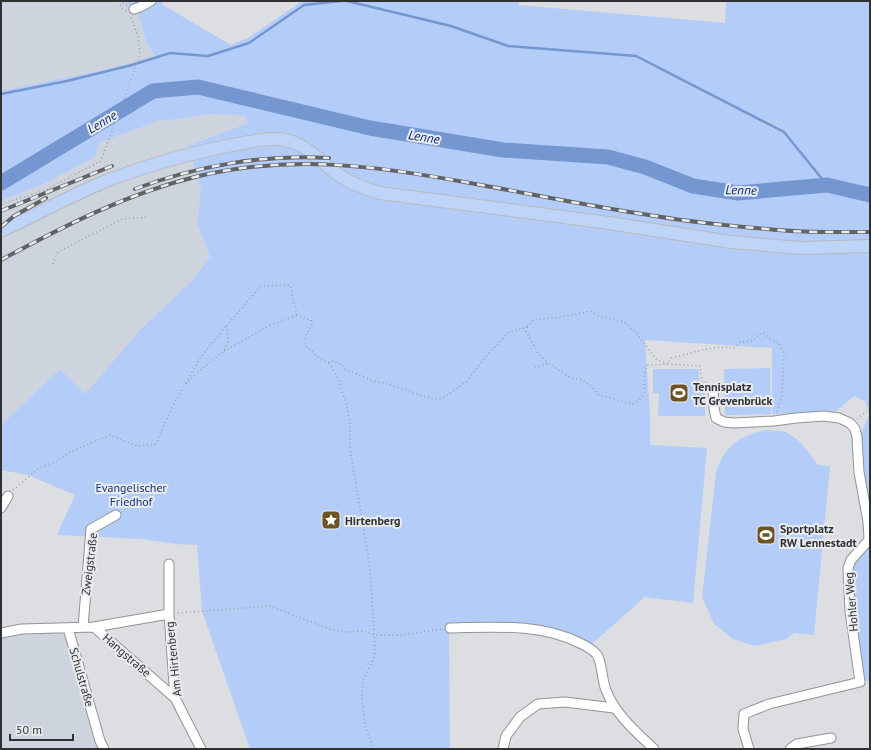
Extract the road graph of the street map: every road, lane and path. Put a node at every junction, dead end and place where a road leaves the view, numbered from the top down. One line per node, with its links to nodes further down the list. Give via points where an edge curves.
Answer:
1 (151, 1): 2 (street)
2 (130, 12): 3 (path, via 138,37 140,55 101,161 43,191)
3 (1, 204)
4 (147, 217): 7 (path, via 122,219 58,252)
5 (1, 231): 6 (main road, via 98,185 158,163 231,145 279,139 301,146 336,174 356,186 380,193 609,222 731,242 801,248)
6 (870, 246)
7 (54, 264)
8 (298, 315): 9 (path, via 290,285 261,286); 11 (path, via 269,326); 13 (path, via 311,320 306,345 318,357)
9 (227, 325): 11 (path, via 228,341); 16 (path, via 200,358)
10 (527, 327): 12 (path, via 526,331 538,353); 13 (path, via 508,333 466,382 443,398 432,399 373,381 345,369 342,365); 14 (path, via 533,320 590,311 624,322 638,335 656,359)
11 (224, 351): 16 (path)
12 (548, 362): 14 (path, via 571,378 583,380 599,395 633,404 644,395 644,372 648,365); 15 (path)
13 (329, 363): 31 (path, via 336,374 350,423 350,449 370,567)
14 (668, 364): 17 (path, via 700,366 702,382 710,382 710,389); 19 (path, via 671,358 707,348 735,348 740,342 753,341 759,334 764,333 779,343 784,355 782,396)
15 (536, 368)
16 (185, 385): 21 (path, via 156,444 137,446 110,435 37,470 20,482)
17 (713, 389): 19 (street, via 716,418 734,423)
18 (870, 409): 20 (path)
19 (774, 421): 20 (street, via 824,416)
20 (850, 423): 40 (street, Hohler Weg, via 858,437 859,472 869,533 868,542 851,560 848,568 850,611 860,682 769,704 744,714 743,729)
21 (8, 496): 22 (street)
22 (1, 508)
23 (116, 514): 26 (street, Zweigstraße, via 91,529)
24 (170, 564): 25 (street, Am Hirtenberg)
25 (168, 614): 27 (street); 31 (path, via 270,606 329,629 344,632 362,631); 32 (street, Am Hirtenberg)
26 (83, 627): 27 (street, Hangstraße); 28 (street, Hangstraße)
27 (94, 627): 32 (street, Hangstraße)
28 (68, 628): 30 (street, Hangstraße, via 22,629); 35 (street, Schulstraße)
29 (450, 628): 31 (path, via 401,635); 33 (street, via 503,627 540,630 568,637 598,655 605,689)
30 (1, 633)
31 (374, 635): 37 (path, via 374,658 363,681 362,697 365,726)
32 (175, 698): 36 (street, Am Hirtenberg)
33 (614, 708): 38 (street, via 565,702 538,704 520,717 506,736); 39 (street)
34 (831, 738): 41 (street, via 797,744)
35 (104, 749)
36 (201, 749)
37 (374, 749)
38 (503, 749)
39 (654, 749)
40 (748, 749)
41 (790, 749)

